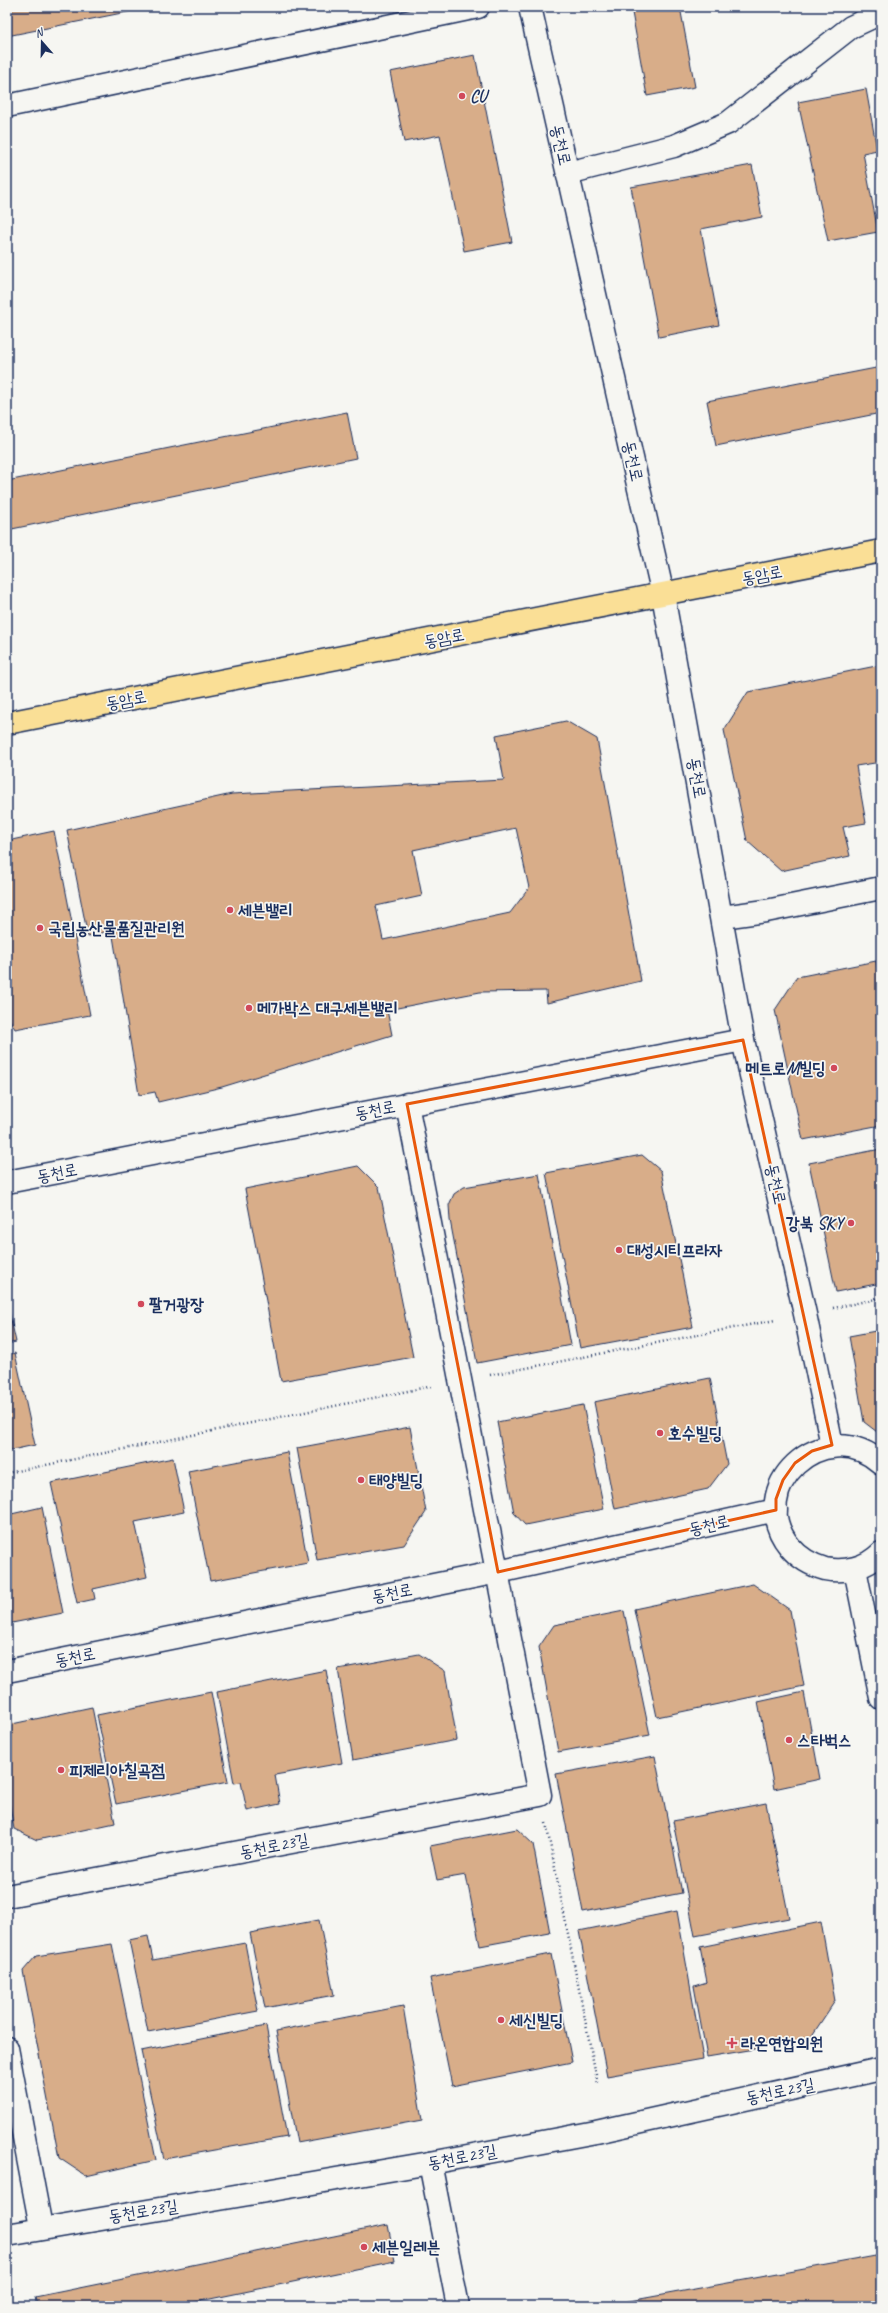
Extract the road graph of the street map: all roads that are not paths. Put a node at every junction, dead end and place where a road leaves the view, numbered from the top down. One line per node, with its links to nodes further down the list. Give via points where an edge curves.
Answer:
1 (478, 7): 4 (street)
2 (530, 7): 5 (street, 동천로)
3 (881, 13): 5 (street, via 851,27 728,123 674,146)
4 (7, 106)
5 (568, 173): 7 (street, 동천로)
6 (881, 551): 7 (main road, 동암로)
7 (663, 595): 8 (main road, 동암로); 10 (street, 동천로)
8 (7, 723)
9 (881, 888): 10 (street)
10 (722, 917): 11 (street, 동천로)
11 (743, 1040): 12 (street, 동천로); 14 (street, 동천로)
12 (407, 1104): 13 (street, 동천로); 19 (street)
13 (7, 1182)
14 (832, 1445): 15 (street, via 853,1447); 16 (street, via 812,1451 794,1463 783,1480 776,1499)
15 (881, 1462)
16 (776, 1510): 18 (street, via 776,1520 784,1539 797,1555 821,1568 835,1571); 19 (street, 동천로)
17 (881, 1553): 18 (street, via 874,1560)
18 (855, 1569): 21 (street)
19 (498, 1572): 20 (street, 동천로); 22 (street, 동천로23길, via 540,1795)
20 (7, 1671)
21 (881, 1698)
22 (7, 1896)
23 (7, 2048): 26 (street)
24 (881, 2069): 25 (street, 동천로23길, via 596,2132)
25 (430, 2163): 26 (street, 동천로23길); 28 (street)
26 (41, 2228): 27 (street, 동천로23길)
27 (7, 2235)
28 (458, 2306)

